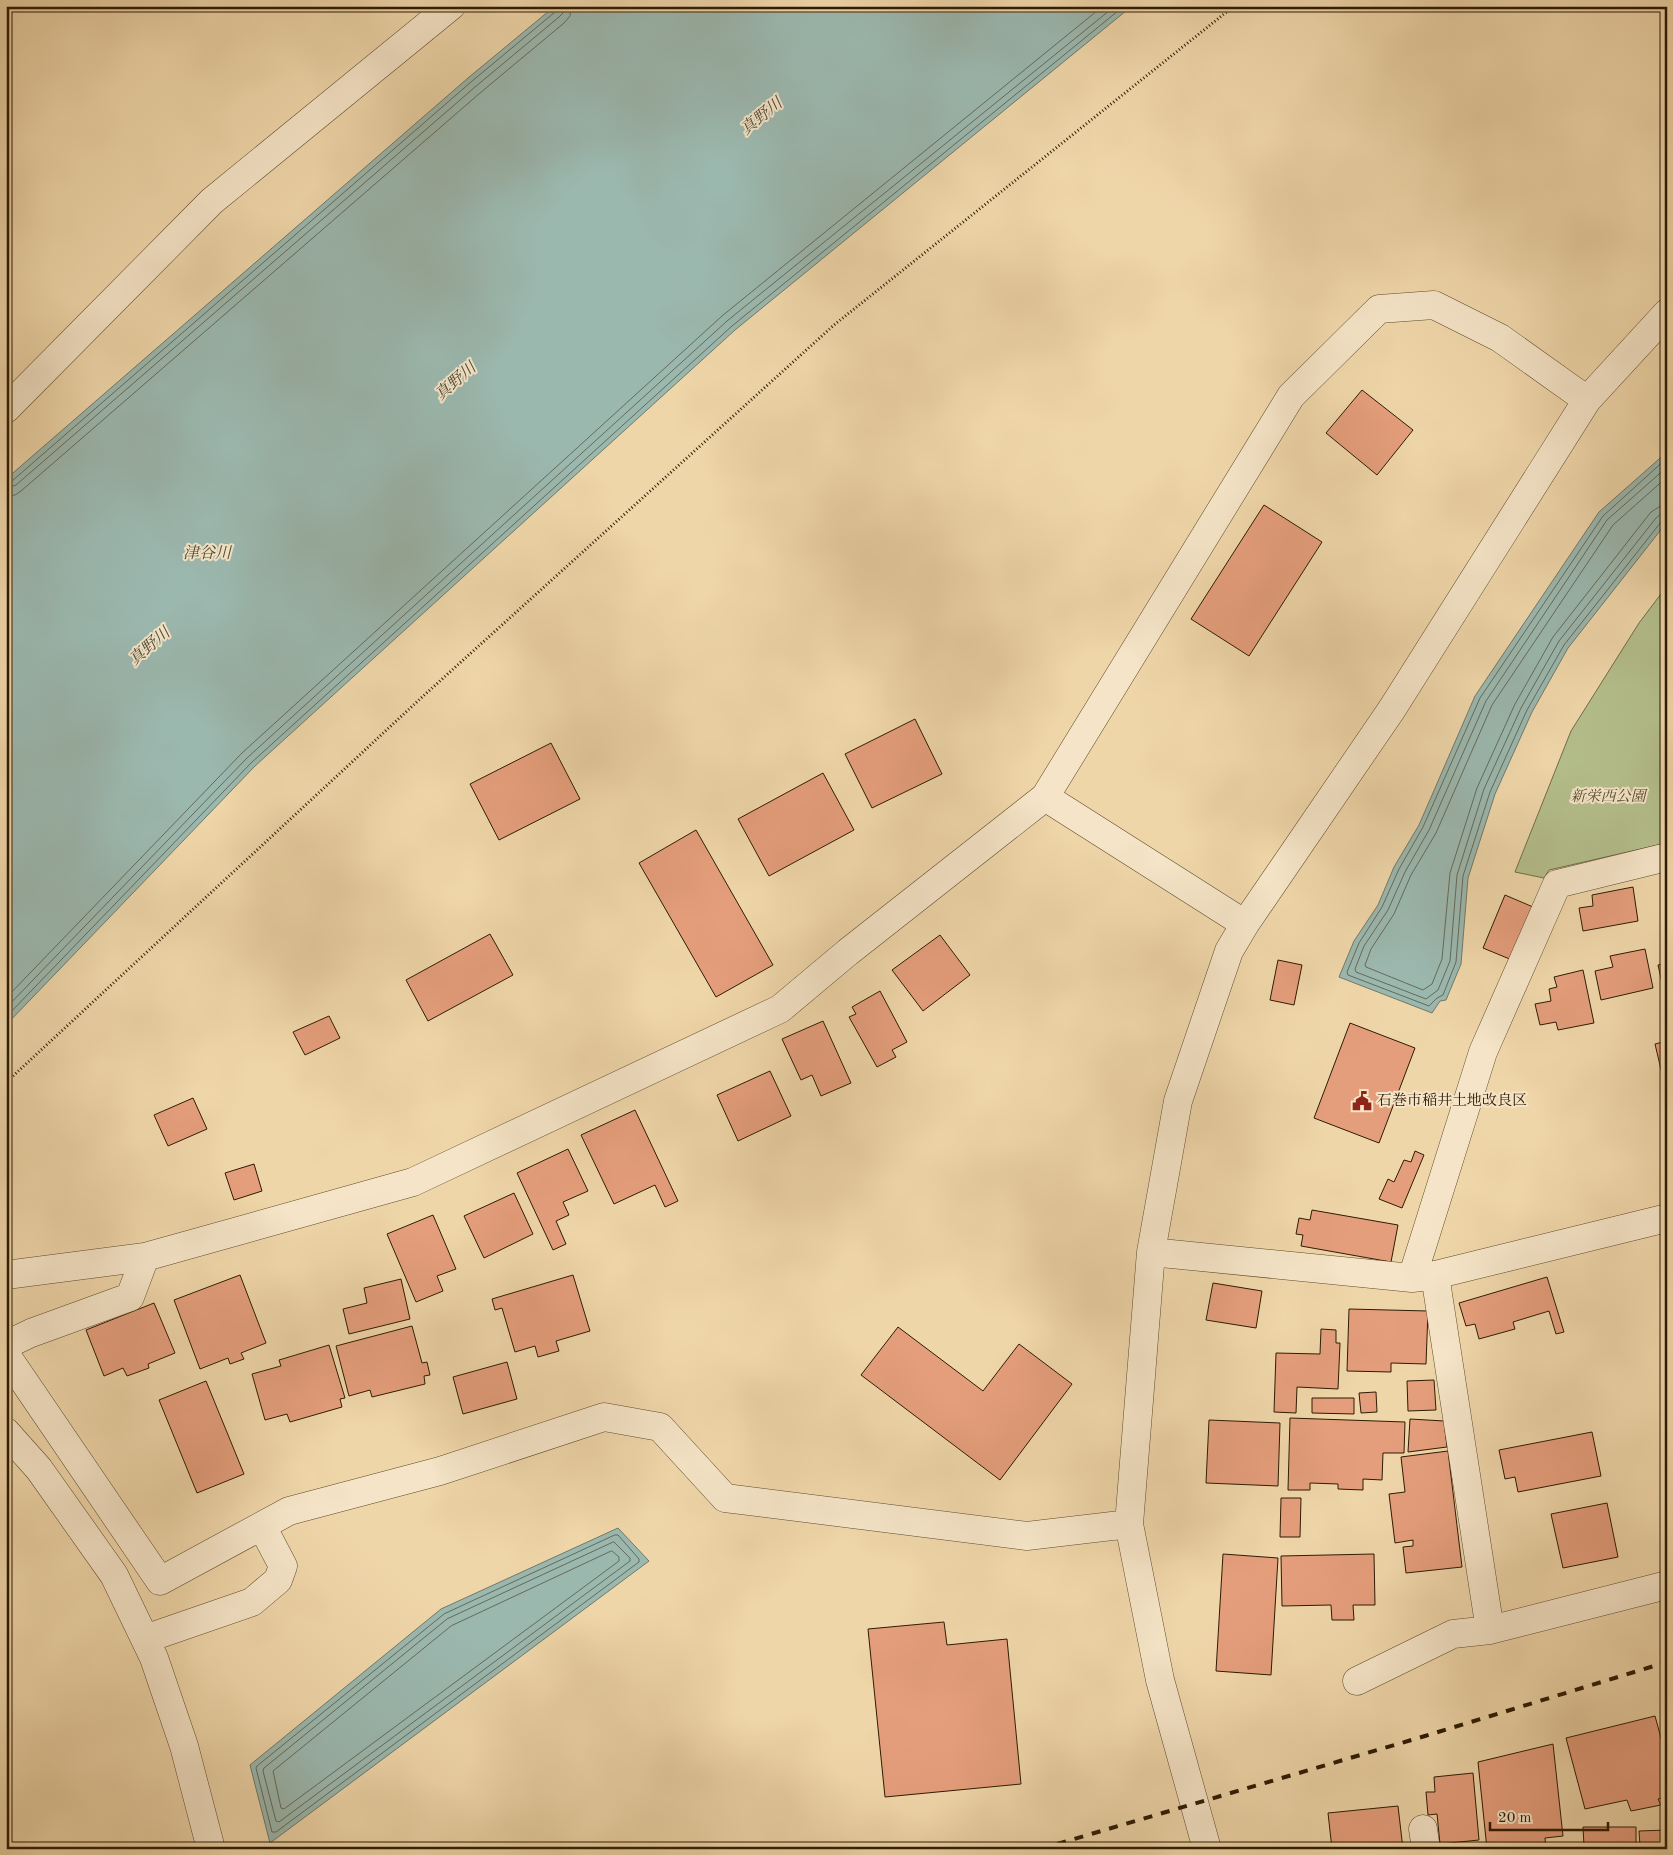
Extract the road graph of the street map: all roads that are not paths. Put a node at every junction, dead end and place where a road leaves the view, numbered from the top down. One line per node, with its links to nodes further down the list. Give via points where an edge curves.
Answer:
1 (451, 6): 4 (street, via 212,201)
2 (1667, 313): 3 (street)
3 (1587, 400): 5 (street, via 1500,338 1434,305 1379,309 1291,396); 7 (street, via 1392,709)
4 (6, 409)
5 (1045, 797): 7 (street); 10 (street, via 780,1009 413,1182)
6 (1667, 858): 12 (street, via 1557,884 1483,1052)
7 (1245, 924): 9 (street, via 1226,959 1178,1101)
8 (1667, 1218): 12 (street)
9 (1151, 1252): 12 (street); 16 (street)
10 (145, 1257): 11 (street); 13 (street, via 130,1297)
11 (6, 1275)
12 (1424, 1276): 19 (street)
13 (6, 1345)
14 (6, 1355): 17 (street, via 160,1581)
15 (6, 1432): 20 (street, via 39,1469 114,1575)
16 (1129, 1524): 17 (street, via 1028,1536 725,1498 660,1427 604,1417 440,1471 289,1511); 23 (street, via 1160,1680)
17 (262, 1526): 20 (street, via 283,1566 278,1580 252,1602)
18 (1667, 1585): 19 (street)
19 (1490, 1630): 21 (street, via 1453,1634)
20 (144, 1639): 22 (street, via 154,1658 184,1746)
21 (1357, 1681)
22 (211, 1849)
23 (1207, 1849)

